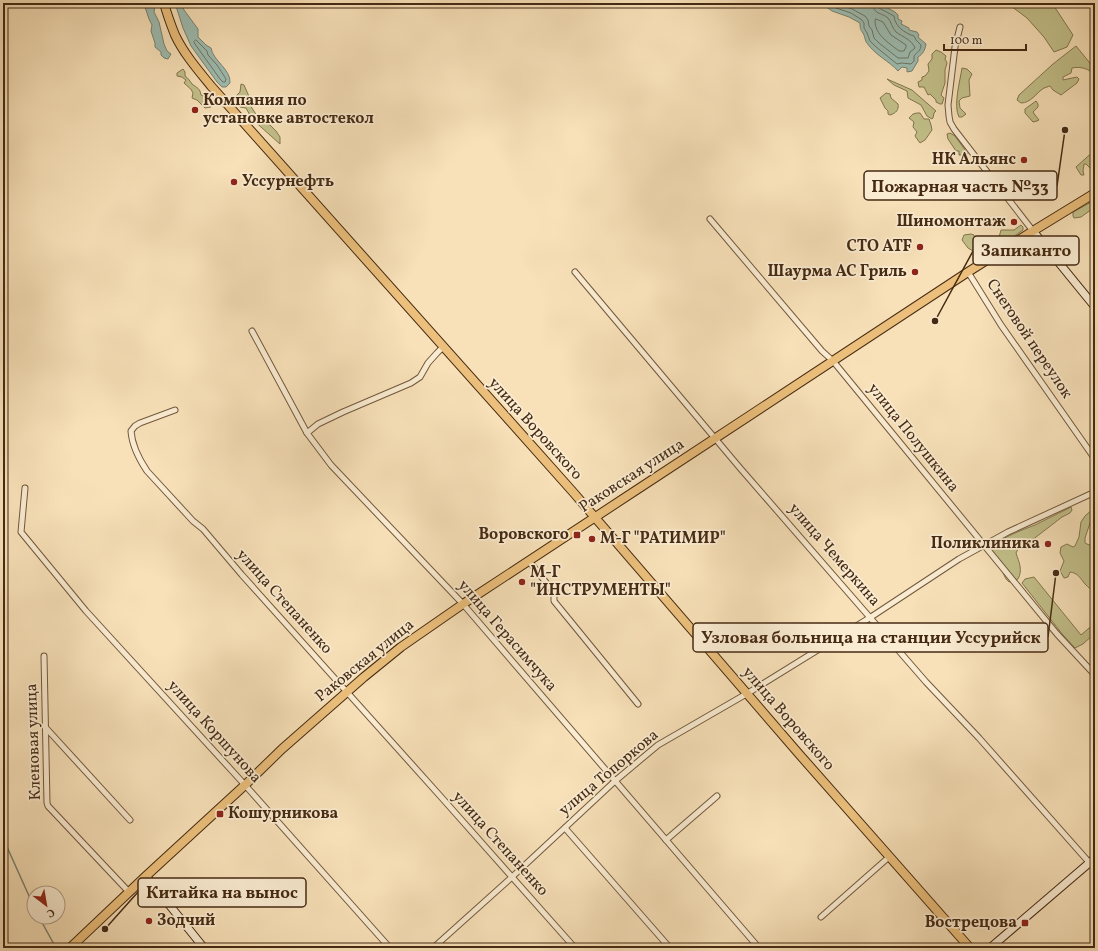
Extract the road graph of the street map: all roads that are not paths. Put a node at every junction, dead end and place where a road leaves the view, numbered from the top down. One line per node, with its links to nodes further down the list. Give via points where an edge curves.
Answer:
1 (164, 3): 10 (main road, улица Воровского, via 176,36 200,73)
2 (960, 27): 5 (street, via 948,105 950,122)
3 (1095, 193): 5 (main road, Раковская улица)
4 (710, 219): 11 (street, улица Полушкина)
5 (1033, 231): 7 (main road, Раковская улица); 8 (street)
6 (575, 272): 14 (street, улица Чемеркина)
7 (968, 272): 11 (main road, Раковская улица); 15 (street, Снеговой переулок, via 1001,325)
8 (1095, 307)
9 (252, 331): 13 (street, улица Герасимчука)
10 (443, 347): 13 (street, via 420,377 411,383 318,424); 18 (main road, улица Воровского)
11 (833, 361): 14 (main road, Раковская улица); 19 (street, улица Полушкина)
12 (175, 410): 27 (street, улица Степаненко, via 140,423 132,429 133,444 142,464)
13 (307, 433): 21 (street, улица Герасимчука, via 331,465)
14 (716, 438): 18 (main road, Раковская улица); 22 (street, улица Чемеркина)
15 (1095, 459)
16 (25, 488): 32 (street, улица Коршунова, via 21,532 86,611)
17 (1095, 492): 19 (street, улица Топоркова)
18 (594, 517): 20 (main road, Раковская улица); 28 (main road, улица Воровского)
19 (983, 545): 22 (street, улица Топоркова); 25 (street, улица Полушкина, via 1057,634)
20 (528, 561): 21 (main road, Раковская улица); 29 (street, via 552,590 554,601)
21 (462, 604): 27 (main road, Раковская улица); 31 (street, улица Герасимчука)
22 (871, 617): 28 (street, улица Топоркова); 38 (street, улица Чемеркина, via 926,682)
23 (44, 656): 30 (street, Кленовая улица)
24 (1095, 663): 25 (street)
25 (1089, 668): 26 (street, улица Полушкина)
26 (1095, 675)
27 (347, 691): 32 (main road, Раковская улица); 41 (street, улица Степаненко)
28 (748, 693): 31 (street, улица Топоркова, via 658,745); 37 (main road, улица Воровского)
29 (638, 704)
30 (46, 728): 34 (street); 42 (street, Кленовая улица, via 48,806)
31 (615, 781): 35 (street, улица Топоркова); 36 (street, улица Герасимчука)
32 (245, 785): 40 (main road, Раковская улица); 46 (street, улица Коршунова)
33 (717, 796): 36 (street)
34 (130, 820)
35 (565, 828): 41 (street, улица Топоркова); 49 (street)
36 (666, 840): 50 (street, улица Герасимчука)
37 (889, 857): 43 (street); 51 (main road, улица Воровского)
38 (1092, 860): 39 (street, улица Чемеркина); 52 (street)
39 (1095, 869)
40 (146, 876): 42 (main road, Раковская улица); 45 (street)
41 (512, 877): 47 (street, улица Топоркова); 48 (street, улица Степаненко)
42 (129, 892): 44 (main road, Раковская улица)
43 (822, 917)
44 (70, 948)
45 (204, 948)
46 (390, 948)
47 (433, 948)
48 (575, 948)
49 (670, 948)
50 (759, 948)
51 (970, 948)
52 (990, 948)

